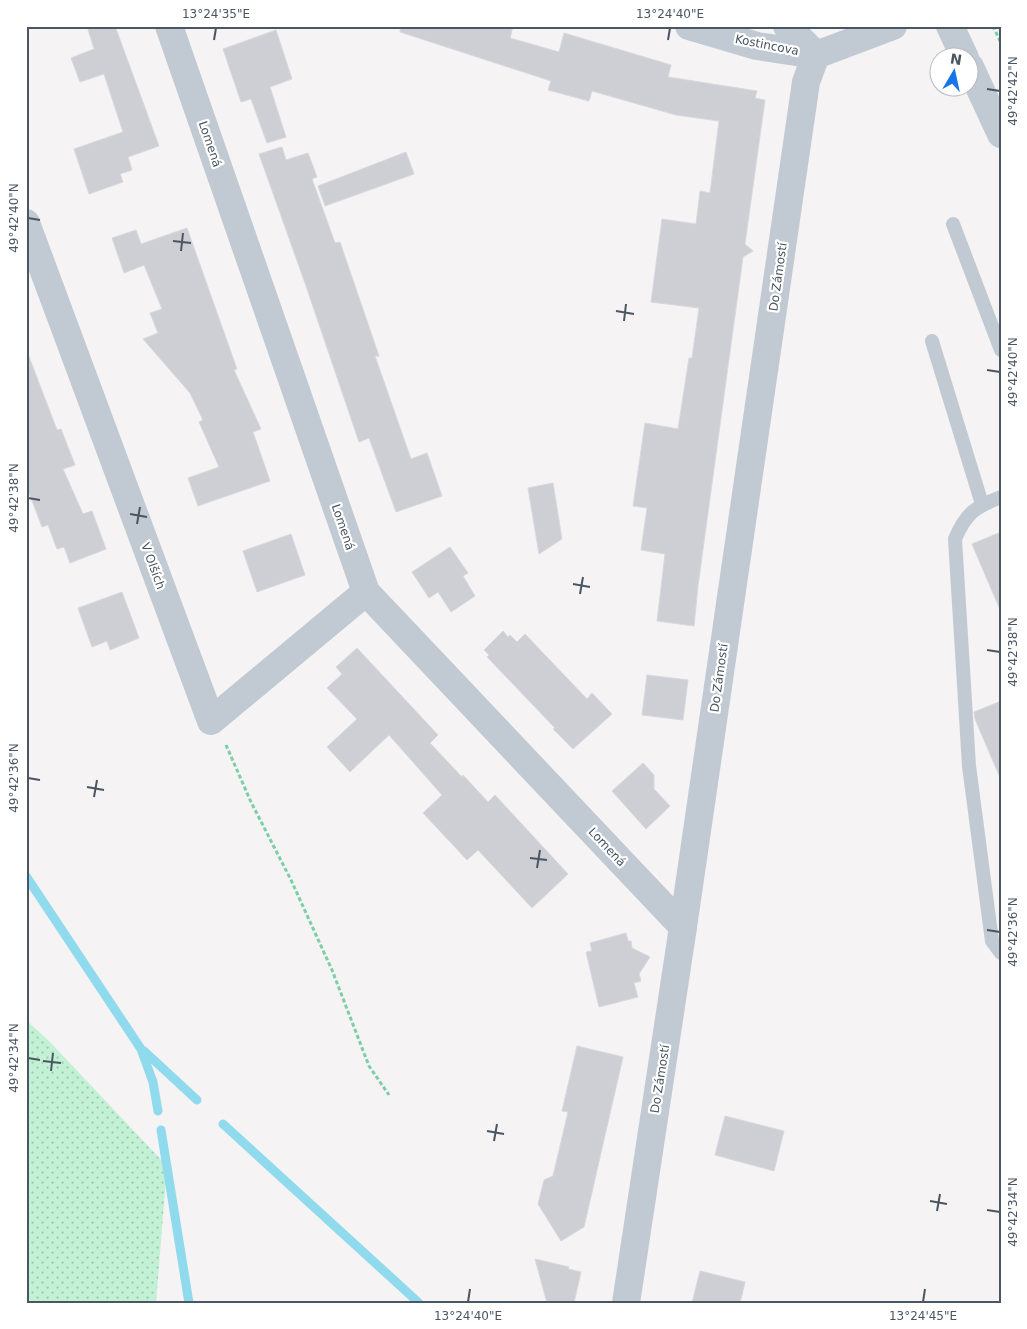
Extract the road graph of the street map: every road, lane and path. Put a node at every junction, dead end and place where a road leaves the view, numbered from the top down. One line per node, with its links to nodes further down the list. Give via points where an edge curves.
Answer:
1 (168, 26): 18 (street, Lomená)
2 (689, 26): 9 (street, Kostincova, via 757,46)
3 (787, 26): 9 (street)
4 (893, 26): 9 (street)
5 (950, 26): 8 (street)
6 (993, 26): 7 (path)
7 (1001, 43)
8 (960, 48)
9 (816, 55): 20 (street, Do Zámostí, via 806,82)
10 (980, 89): 11 (street)
11 (1001, 134)
12 (26, 223): 19 (street, V Olších)
13 (953, 224): 15 (lane)
14 (932, 341): 17 (lane)
15 (1001, 350)
16 (1001, 497): 17 (lane)
17 (982, 504): 21 (lane, via 962,521 954,539 969,766 992,941)
18 (366, 592): 19 (street); 20 (street, Lomená)
19 (211, 721): 22 (path, via 291,880 332,970 369,1066)
20 (683, 927): 23 (street, Do Zámostí)
21 (1001, 953)
22 (389, 1095)
23 (626, 1303)

